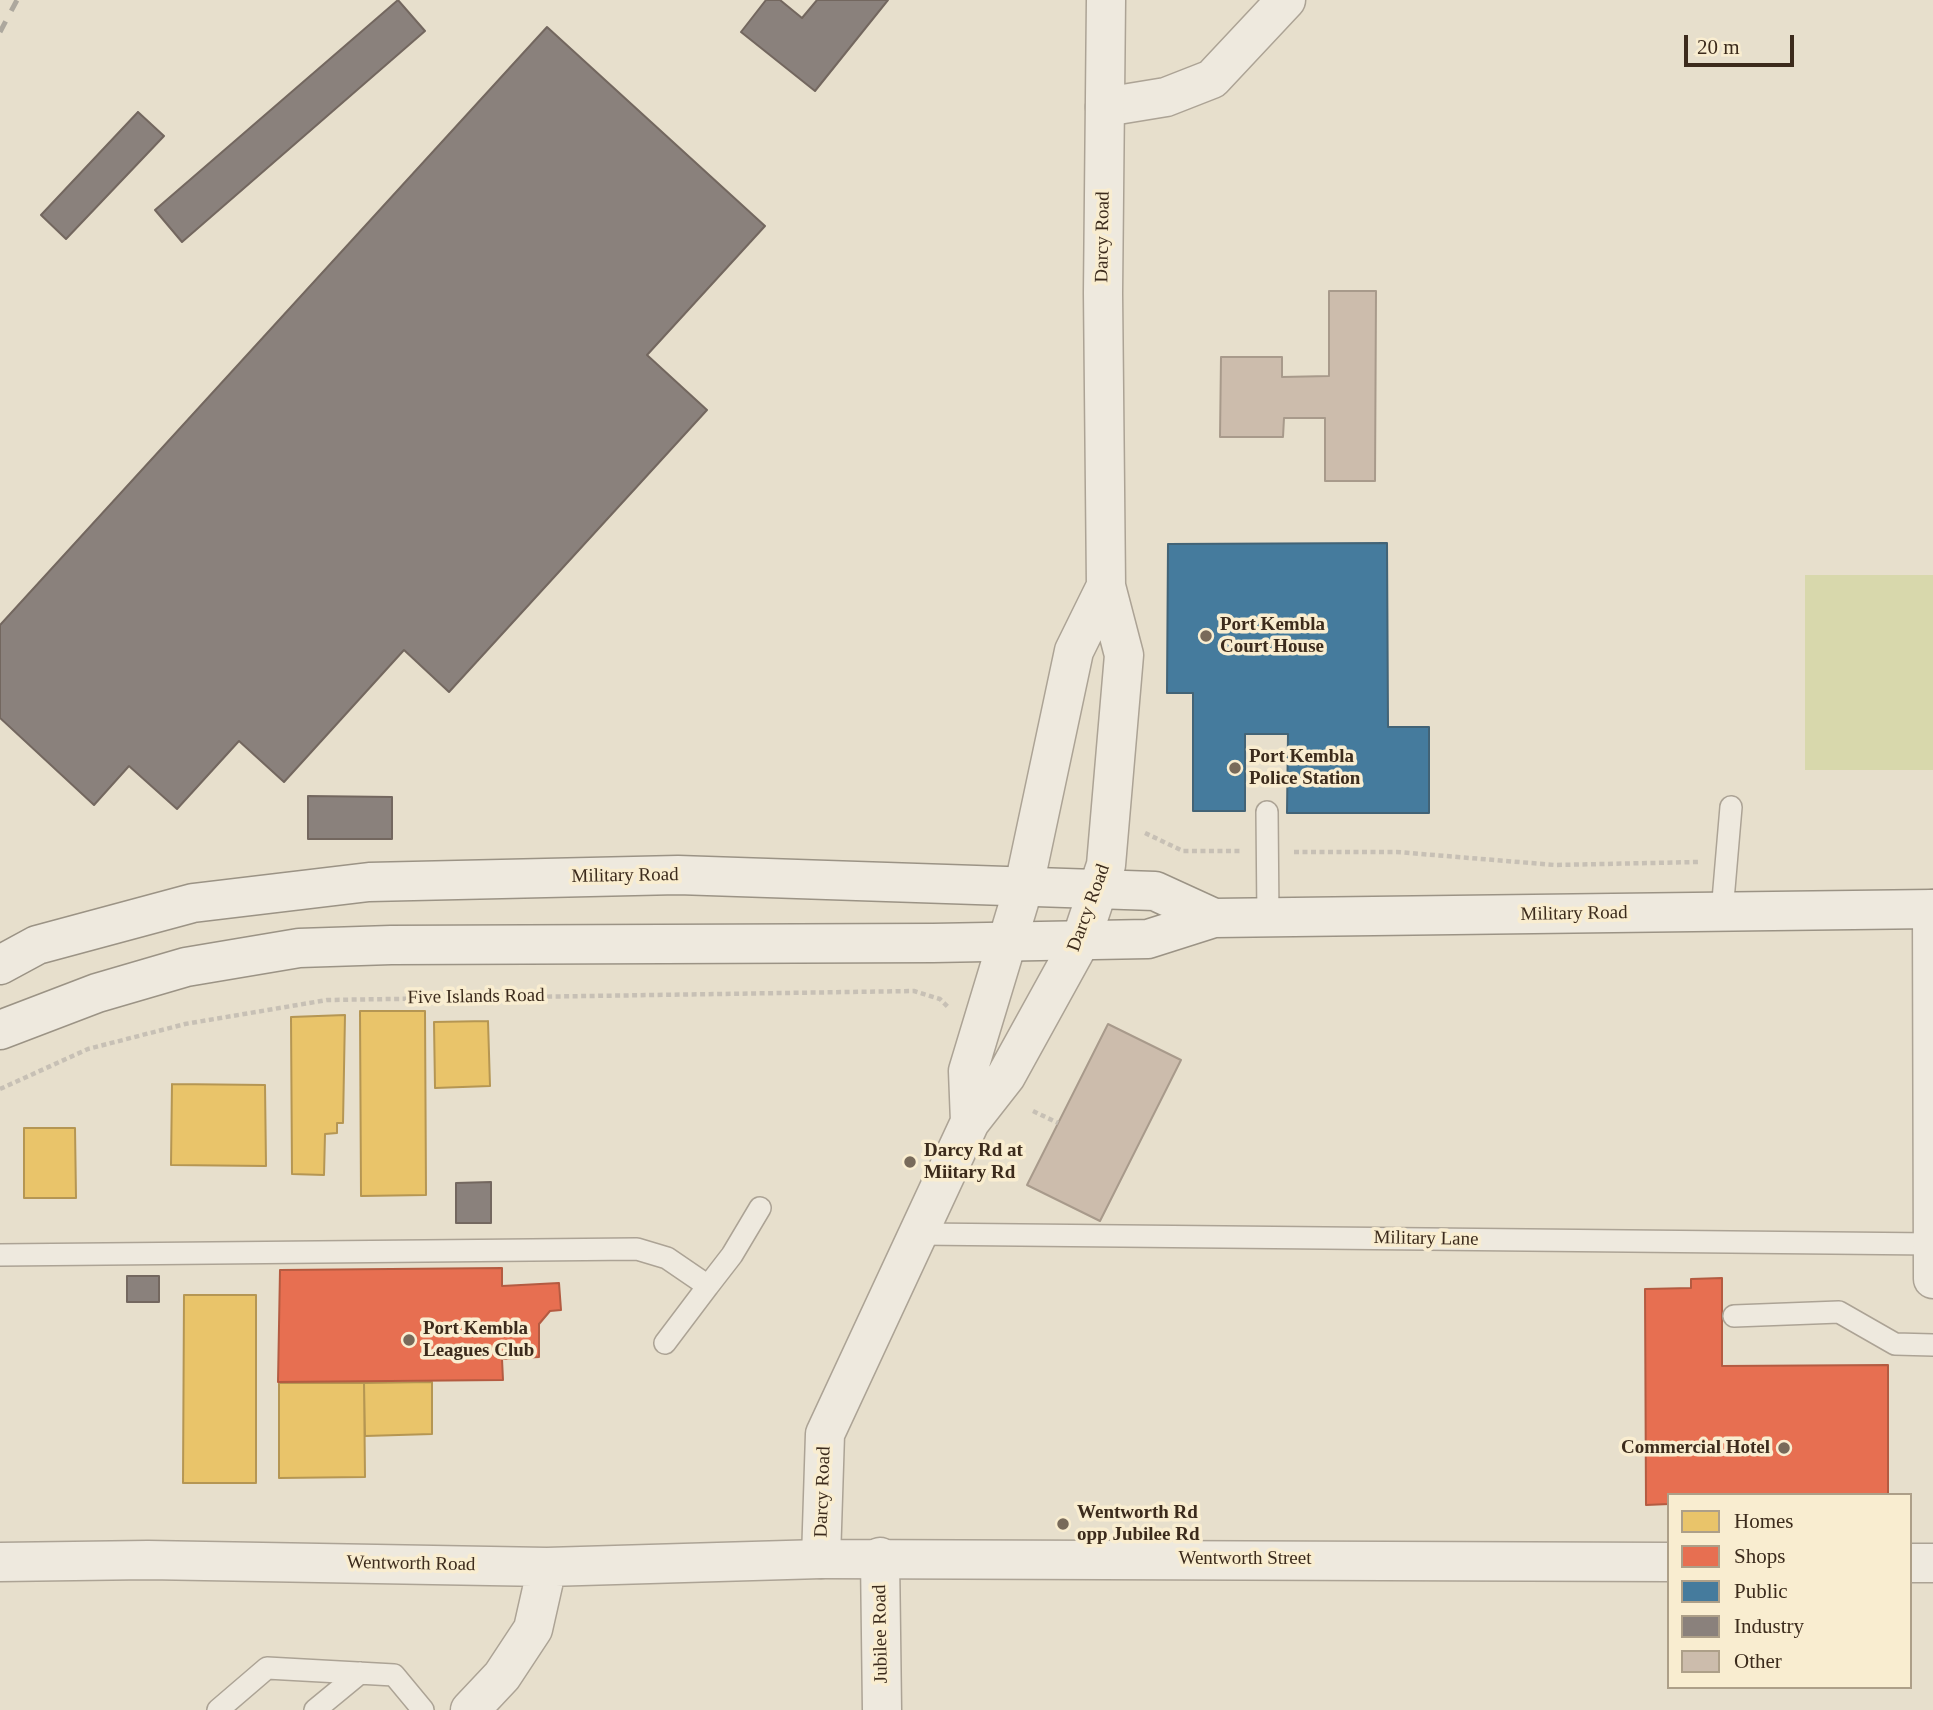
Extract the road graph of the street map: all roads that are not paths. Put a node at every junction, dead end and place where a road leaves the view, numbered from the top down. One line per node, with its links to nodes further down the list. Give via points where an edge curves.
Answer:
1 (1106, 0): 3 (street, Darcy Road)
2 (1286, 0): 3 (street, via 1212,79 1166,97)
3 (1105, 107): 4 (street, Darcy Road)
4 (1106, 586): 7 (street, Darcy Road, via 1074,651); 8 (street, Darcy Road, via 1124,656 1111,831)
5 (1731, 807): 10 (lane)
6 (1267, 812): 12 (lane)
7 (1024, 886): 8 (street, Military Road); 14 (street, Darcy Road); 15 (street, Military Road, via 678,875 369,882 193,903 37,945)
8 (1098, 890): 11 (street, Military Road, via 1154,891); 13 (street, Darcy Road)
9 (1932, 909): 10 (street, Military Road); 17 (street)
10 (1722, 912): 12 (street, Military Road)
11 (1214, 918): 12 (street, Military Road); 13 (street, Military Road, via 1148,939)
12 (1268, 918)
13 (1081, 940): 14 (street, Military Road); 18 (street, Darcy Road, via 1006,1076)
14 (1008, 941): 16 (street, Military Road, via 299,948 186,967); 18 (street, Darcy Road, via 968,1071)
15 (0, 965)
16 (0, 1030)
17 (1933, 1047): 19 (street)
18 (970, 1122): 21 (street, Darcy Road)
19 (1932, 1169): 23 (street)
20 (760, 1208): 24 (lane)
21 (919, 1234): 23 (lane, Military Lane); 29 (street, Darcy Road, via 825,1434)
22 (0, 1255): 24 (lane, via 637,1250 667,1258)
23 (1932, 1256)
24 (708, 1286): 26 (lane)
25 (1734, 1316): 27 (lane, via 1839,1312 1895,1344)
26 (665, 1343)
27 (1933, 1345)
28 (880, 1557): 29 (street, Wentworth Street); 31 (street, Wentworth Street); 40 (street, Jubilee Road)
29 (821, 1559): 34 (street, Wentworth Road)
30 (0, 1562): 34 (street, Wentworth Road)
31 (1667, 1562)
32 (1912, 1563): 33 (street)
33 (1933, 1563)
34 (547, 1567): 39 (street, via 533,1629 502,1676)
35 (360, 1673): 36 (lane, via 267,1668); 37 (lane); 38 (lane, via 394,1675)
36 (218, 1710)
37 (315, 1710)
38 (423, 1710)
39 (470, 1710)
40 (882, 1710)

